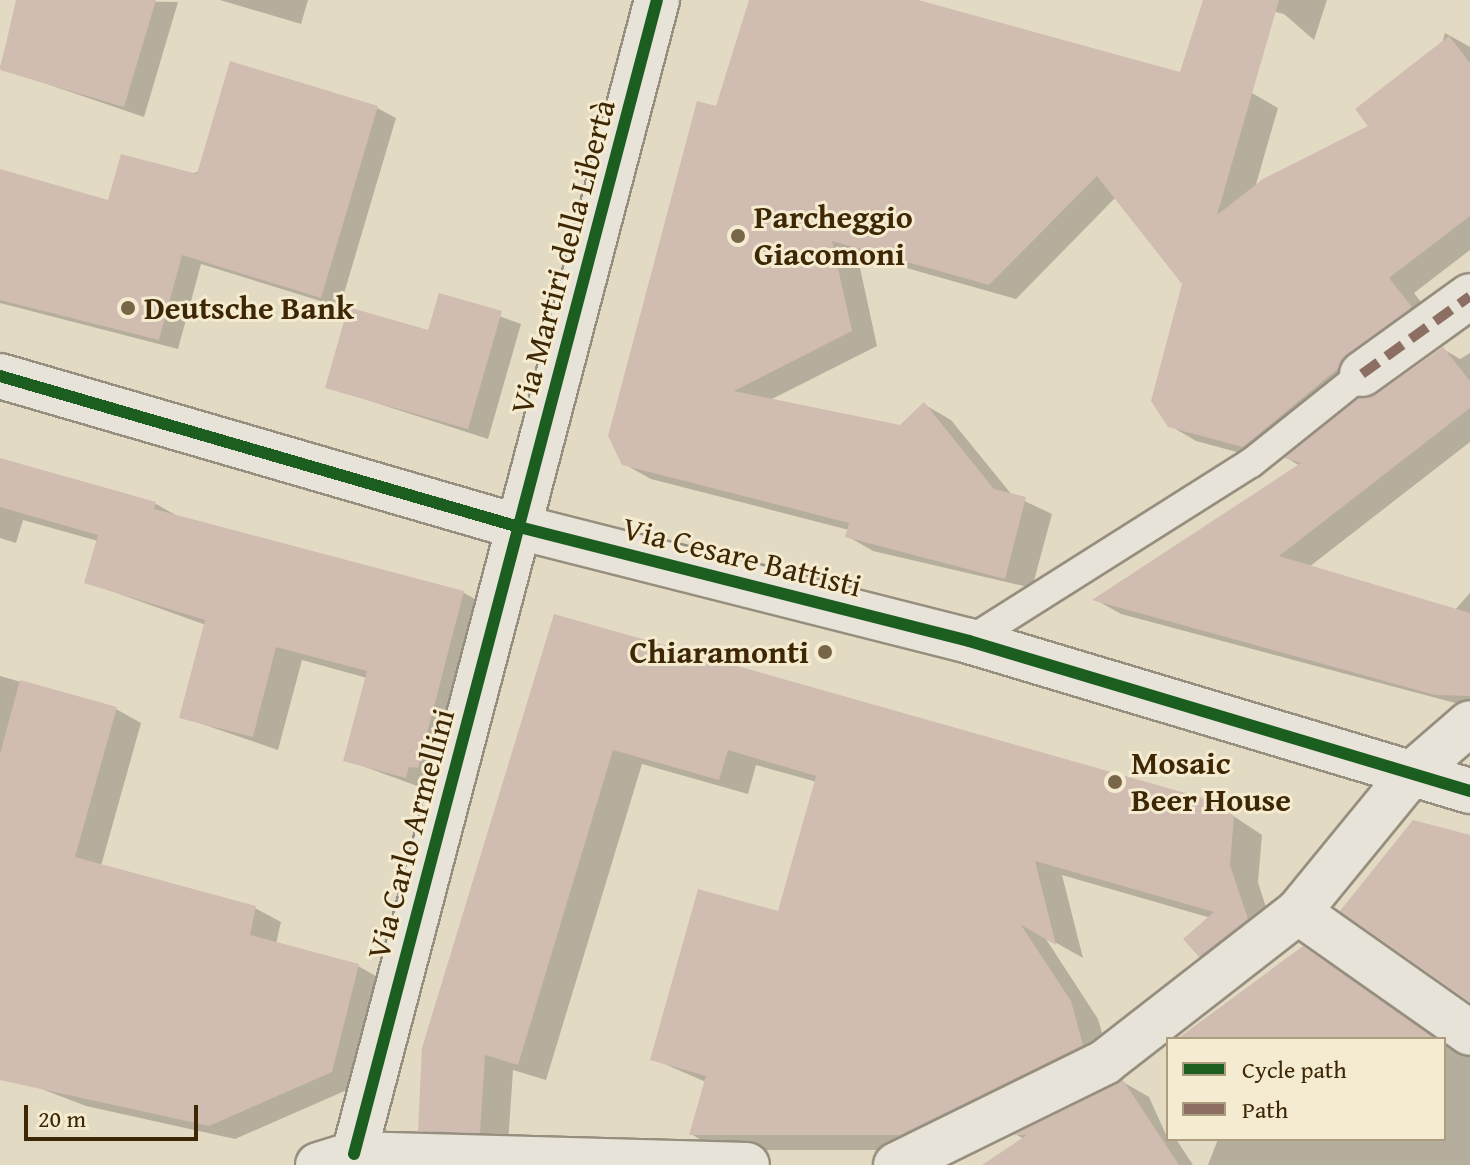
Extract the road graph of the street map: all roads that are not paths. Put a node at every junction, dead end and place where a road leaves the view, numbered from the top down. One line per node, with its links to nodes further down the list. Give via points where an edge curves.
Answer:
1 (657, 0): 5 (street, Via Martiri della Libertà)
2 (1470, 296): 3 (street)
3 (1362, 374): 6 (lane, via 1251,463)
4 (0, 376): 5 (street, Via Cesare Battisti)
5 (519, 527): 6 (street, Via Cesare Battisti); 12 (street, Via Carlo Armellini)
6 (969, 641): 8 (street, Via Cesare Battisti)
7 (1470, 723): 8 (street)
8 (1410, 775): 9 (street, Via Cesare Battisti); 10 (street)
9 (1470, 791)
10 (1298, 912): 11 (street); 14 (street, via 1105,1062)
11 (1470, 1033)
12 (336, 1159): 13 (street)
13 (747, 1165)
14 (896, 1165)

